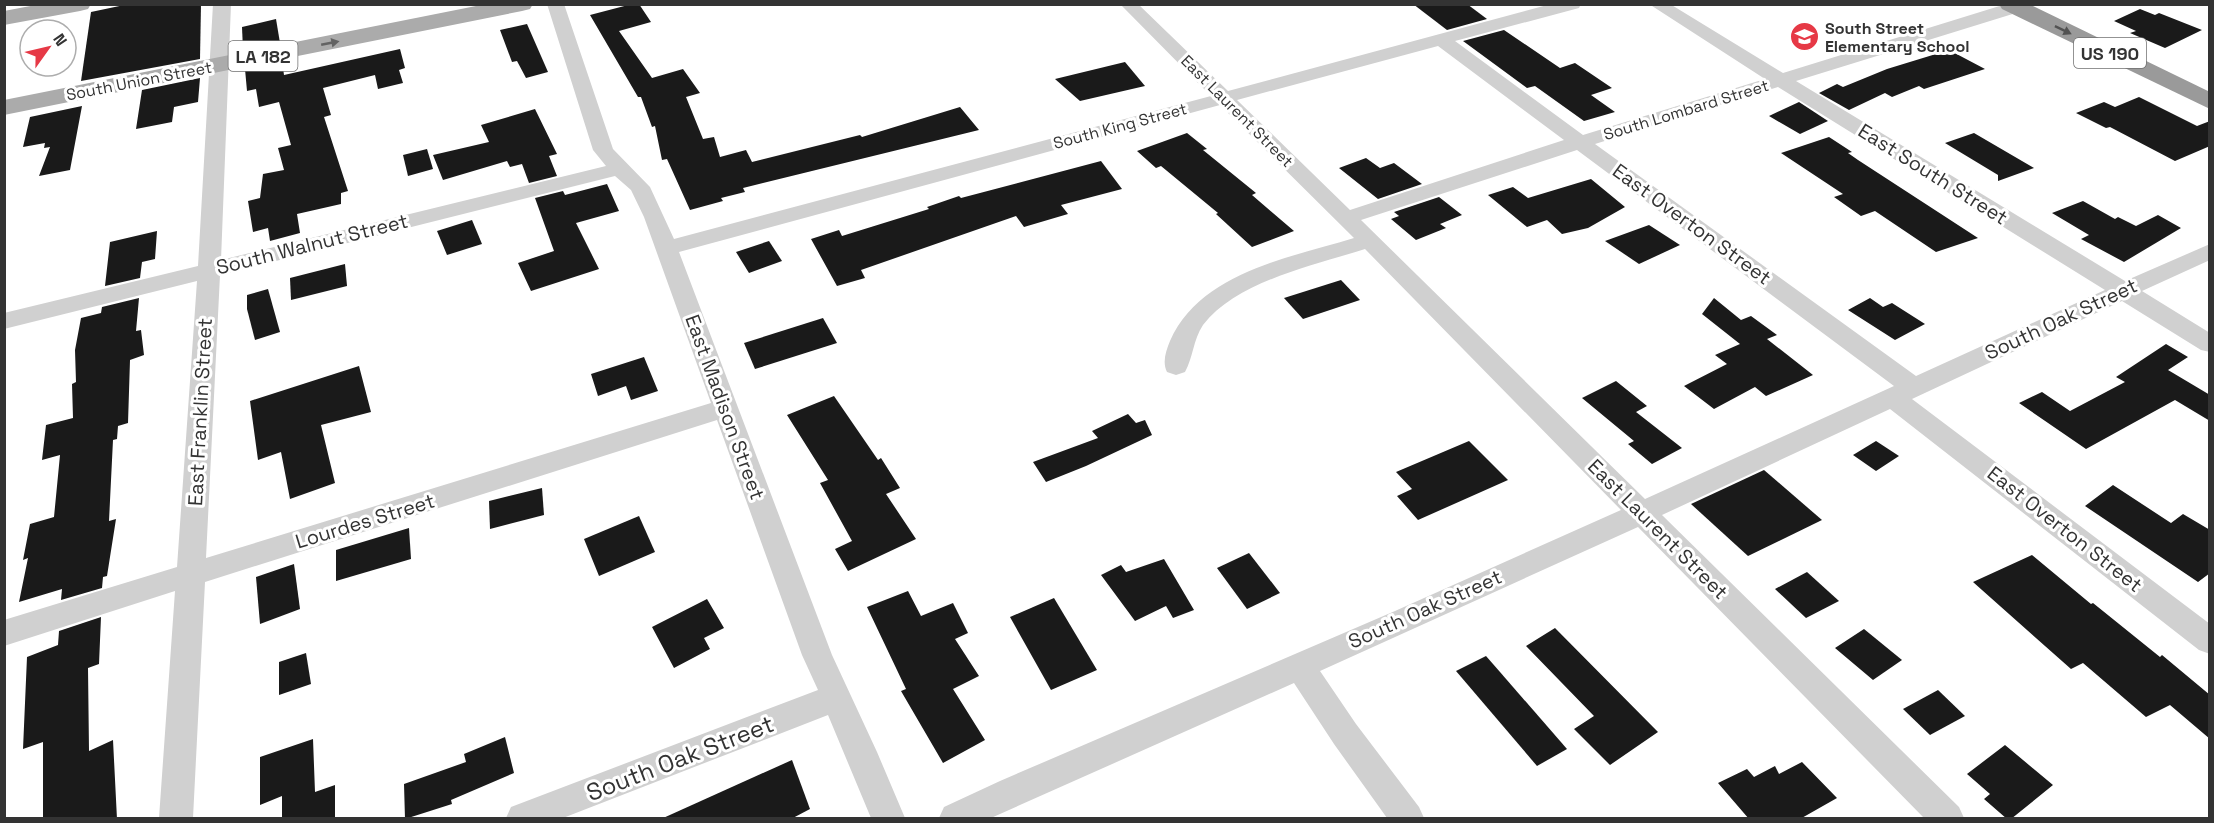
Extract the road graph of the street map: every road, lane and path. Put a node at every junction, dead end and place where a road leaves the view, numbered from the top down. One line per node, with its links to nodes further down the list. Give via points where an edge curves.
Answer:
1 (80, 4): 9 (main road)
2 (222, 4): 11 (street, East Franklin Street)
3 (522, 4): 11 (main road, South Union Street / LA 182, one-way to 3)
4 (555, 4): 17 (street, East Madison Street, via 603,150)
5 (1128, 4): 13 (street, East Laurent Street)
6 (1573, 4): 10 (street, South King Street)
7 (1657, 4): 12 (street, East South Street)
8 (2018, 6): 12 (street, South Lombard Street); 14 (highway, US 190, one-way to 14)
9 (4, 18)
10 (1441, 40): 13 (street, South King Street); 16 (street, East Overton Street)
11 (219, 65): 15 (main road, South Union Street / LA 182); 22 (street, East Franklin Street)
12 (1782, 81): 16 (street, South Lombard Street); 23 (street, East South Street)
13 (1225, 98): 18 (street, East Laurent Street); 20 (street, South King Street)
14 (2210, 102)
15 (4, 108)
16 (1580, 142): 18 (street, South Lombard Street); 27 (street, East Overton Street)
17 (619, 169): 20 (street, East Madison Street, via 640,187); 22 (street, South Walnut Street)
18 (1346, 218): 19 (street, East Laurent Street)
19 (1369, 240): 26 (street, via 1240,286 1217,299 1199,315 1187,334 1177,353); 29 (street, East Laurent Street)
20 (666, 248): 28 (street, East Madison Street)
21 (2210, 251): 23 (street, South Oak Street)
22 (209, 269): 24 (street, South Walnut Street); 30 (street, East Franklin Street)
23 (2123, 290): 25 (street, East South Street); 27 (street, South Oak Street)
24 (4, 321)
25 (2210, 344)
26 (1176, 366)
27 (1902, 391): 29 (street, South Oak Street); 32 (street, East Overton Street)
28 (725, 408): 30 (street, Lourdes Street); 34 (street, East Madison Street, via 817,655)
29 (1641, 512): 33 (street, South Oak Street); 40 (street, East Laurent Street)
30 (191, 574): 31 (street, Lourdes Street); 35 (street, East Franklin Street)
31 (4, 633)
32 (2210, 640)
33 (1299, 665): 38 (street, South Oak Street); 39 (street)
34 (837, 697): 36 (street, South Oak Street); 37 (street, East Madison Street)
35 (176, 819)
36 (523, 819)
37 (888, 819)
38 (956, 819)
39 (1407, 819)
40 (1947, 819)

